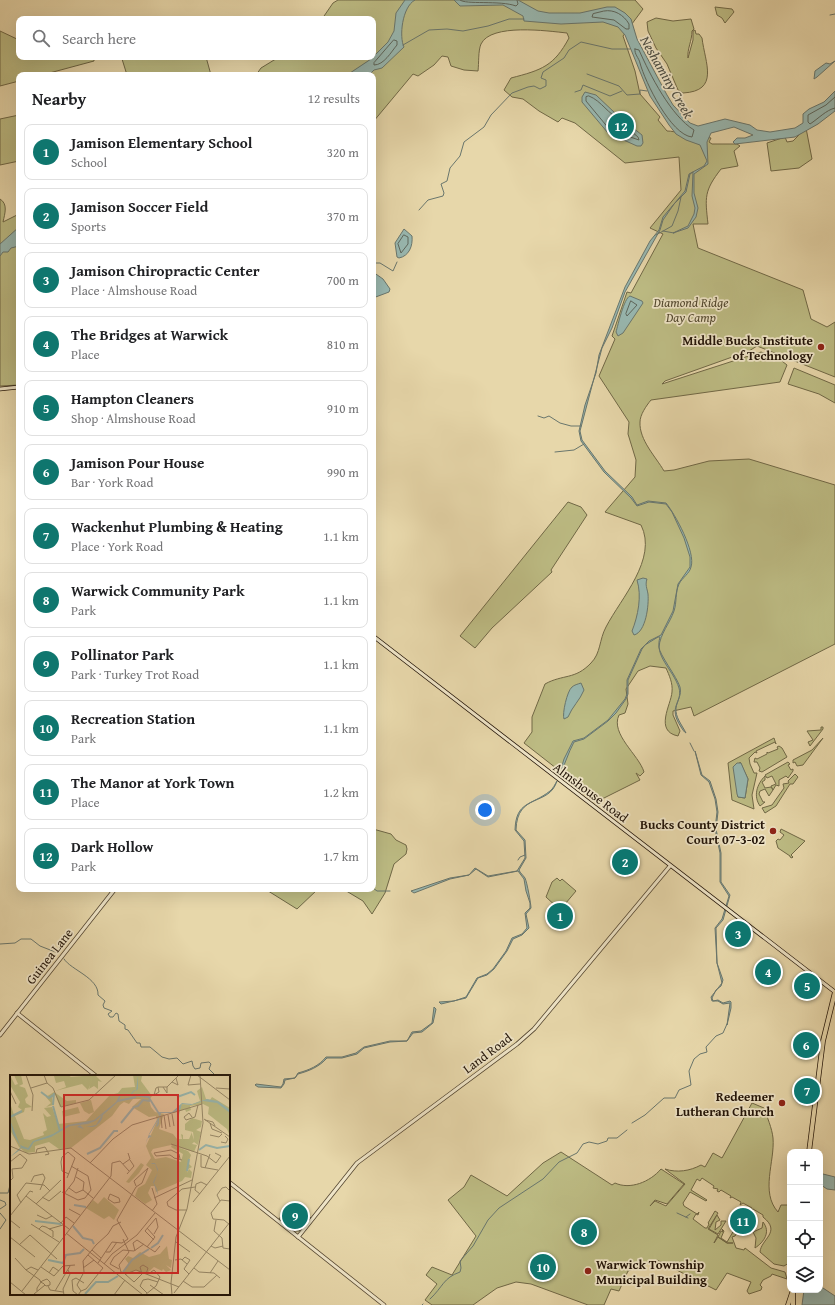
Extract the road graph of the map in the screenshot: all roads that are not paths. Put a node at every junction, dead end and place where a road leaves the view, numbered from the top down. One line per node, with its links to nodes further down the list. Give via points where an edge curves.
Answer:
1 (16, 387): 2 (street)
2 (0, 389)
3 (376, 638): 4 (street, Almshouse Road)
4 (670, 866): 6 (street, Almshouse Road); 12 (street, Land Road, via 534,1029 361,1160)
5 (113, 892): 7 (street, Guinea Lane)
6 (835, 992): 10 (highway, via 823,1041)
7 (17, 1013): 8 (street, Guinea Lane); 9 (street)
8 (0, 1035)
9 (95, 1075)
10 (809, 1149)
11 (230, 1183): 12 (street)
12 (298, 1237): 15 (street)
13 (792, 1293): 16 (highway)
14 (793, 1293): 17 (highway)
15 (384, 1305)
16 (788, 1305)
17 (793, 1305)

